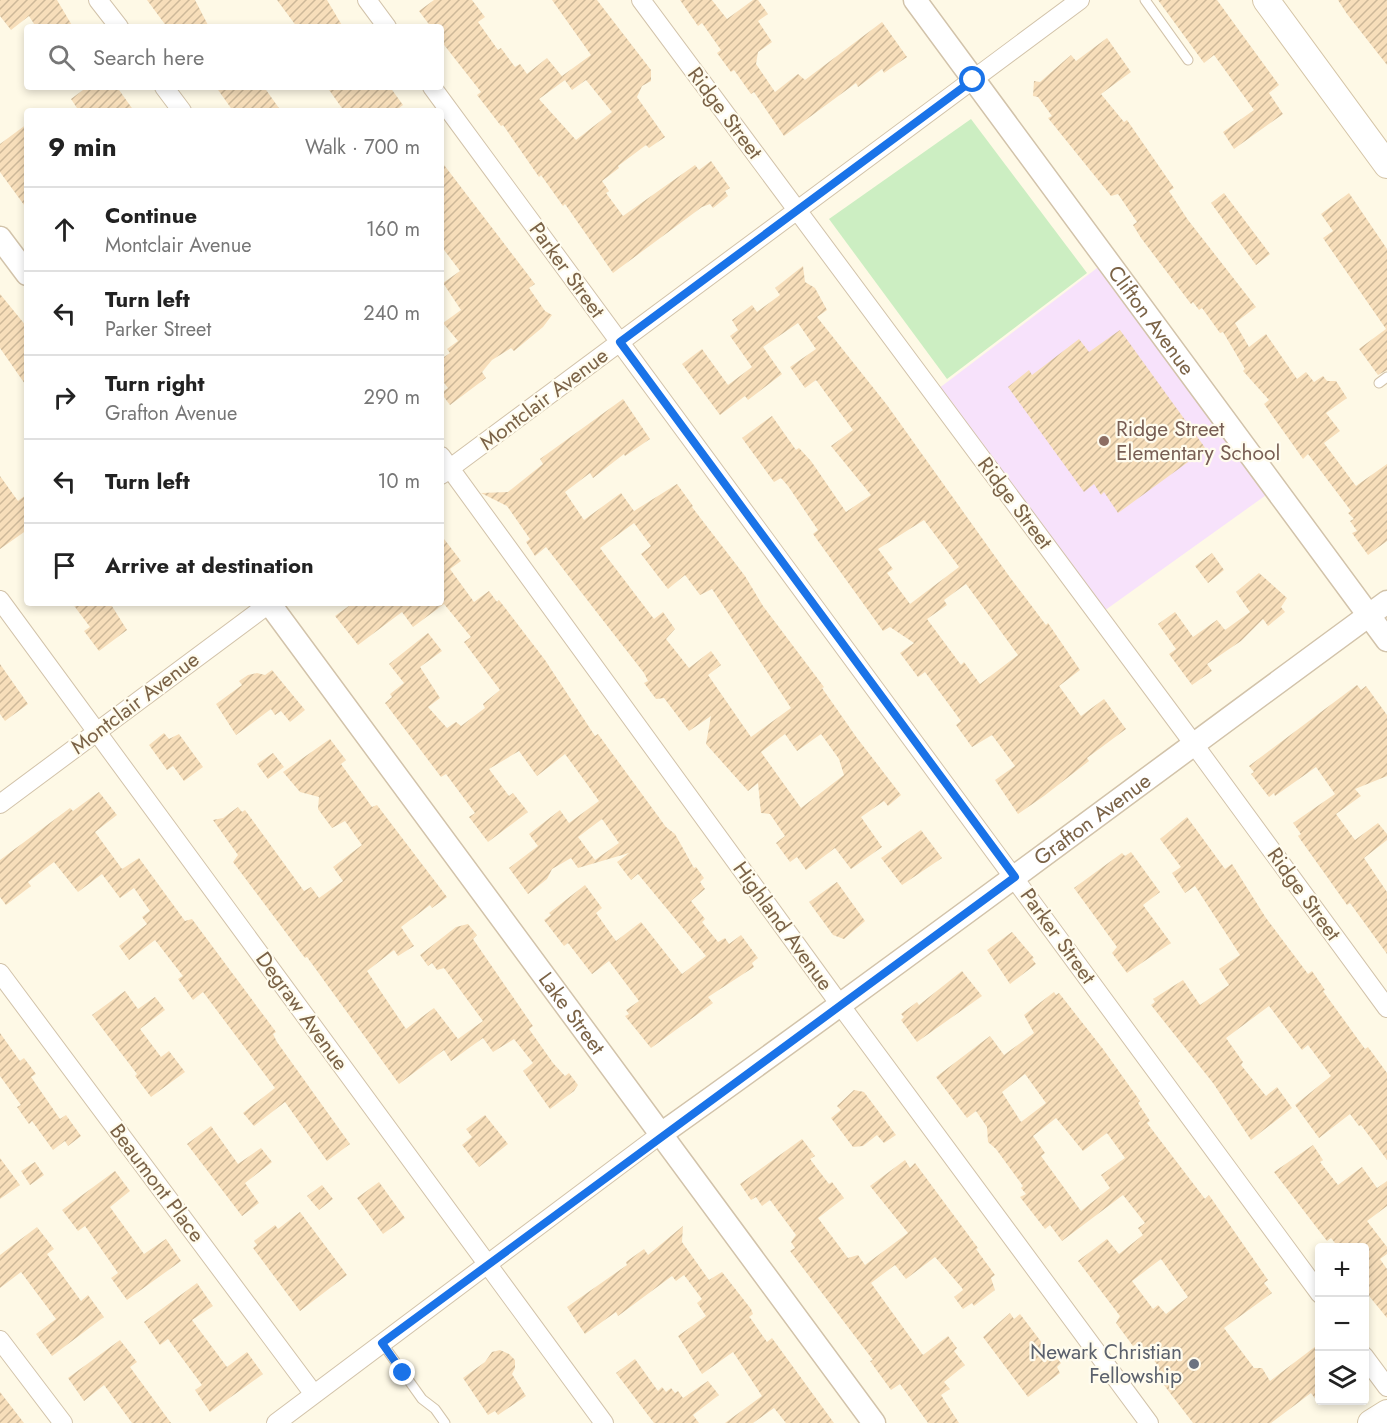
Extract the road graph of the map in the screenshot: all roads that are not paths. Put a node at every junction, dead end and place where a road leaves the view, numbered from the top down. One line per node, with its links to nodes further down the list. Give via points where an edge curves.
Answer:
1 (99, 0): 8 (street)
2 (367, 0): 9 (street)
3 (641, 0): 16 (street, Ridge Street)
4 (915, 0): 11 (street, Clifton Avenue)
5 (1080, 0): 11 (street, Montclair Avenue)
6 (1145, 0): 10 (lane)
7 (1266, 0): 15 (main road)
8 (117, 24)
9 (385, 24)
10 (1188, 60)
11 (973, 80): 16 (street, Montclair Avenue); 25 (street, Clifton Avenue)
12 (166, 90): 14 (street)
13 (434, 90): 19 (street, Parker Street)
14 (180, 108)
15 (1387, 165)
16 (797, 210): 19 (street, Montclair Avenue); 28 (street, Ridge Street)
17 (0, 238): 18 (street)
18 (24, 270)
19 (620, 342): 20 (street, Montclair Avenue); 30 (street, Parker Street)
20 (444, 467): 32 (street, Highland Avenue)
21 (0, 600): 27 (street, Degraw Avenue)
22 (1387, 602): 25 (street, Grafton Avenue)
23 (266, 606): 27 (street, Montclair Avenue)
24 (272, 606): 34 (street, Lake Street)
25 (1369, 615): 26 (street, Clifton Avenue); 28 (street, Grafton Avenue)
26 (1387, 640)
27 (97, 732): 29 (street, Montclair Avenue); 35 (street, Degraw Avenue)
28 (1193, 742): 30 (street, Grafton Avenue); 33 (street, Ridge Street)
29 (0, 804)
30 (1015, 877): 32 (street, Grafton Avenue); 36 (street, Parker Street)
31 (0, 973): 41 (street, Beaumont Place)
32 (841, 1006): 34 (street, Grafton Avenue); 48 (street, Highland Avenue)
33 (1387, 1008)
34 (662, 1134): 35 (street, Grafton Avenue); 47 (street, Lake Street)
35 (487, 1264): 38 (street, Grafton Avenue); 46 (street, Degraw Avenue)
36 (1315, 1287)
37 (0, 1340): 43 (street)
38 (382, 1343): 41 (street, Grafton Avenue); 45 (lane)
39 (1369, 1362): 40 (street)
40 (1387, 1387)
41 (313, 1394): 44 (street, Grafton Avenue)
42 (1387, 1413): 49 (main road)
43 (63, 1423)
44 (276, 1423)
45 (445, 1423)
46 (604, 1423)
47 (874, 1423)
48 (1149, 1423)
49 (1371, 1423)

